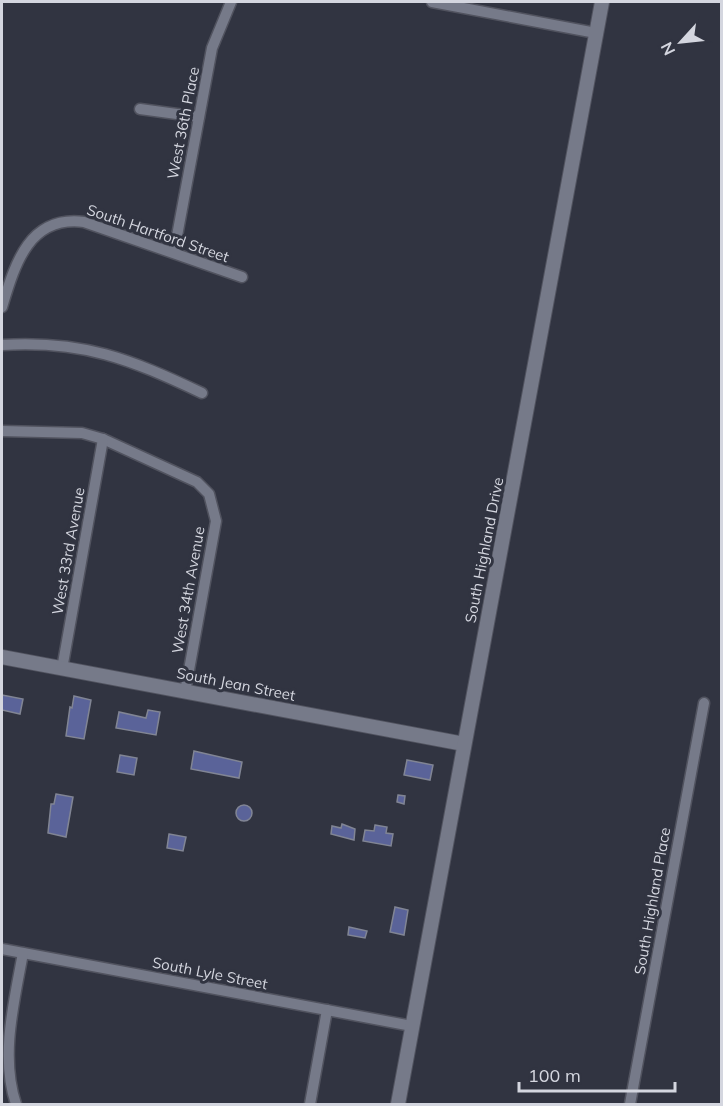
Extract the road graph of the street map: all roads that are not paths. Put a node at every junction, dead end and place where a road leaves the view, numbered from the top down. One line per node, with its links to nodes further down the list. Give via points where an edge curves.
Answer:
1 (231, 2): 6 (street, West 36th Place, via 213,48)
2 (432, 2): 4 (street)
3 (602, 2): 4 (street, South Highland Drive)
4 (596, 33): 18 (street, South Highland Drive)
5 (140, 109): 6 (street)
6 (199, 117): 7 (street, West 36th Place)
7 (174, 252): 8 (street, South Hartford Street); 9 (street, South Hartford Street, via 84,222 72,220 48,227 32,237 21,254)
8 (243, 277)
9 (2, 307)
10 (2, 345): 11 (street, via 50,344 111,354)
11 (202, 393)
12 (2, 431): 13 (street, via 63,431)
13 (103, 439): 15 (street, West 33rd Avenue); 16 (street, West 34th Avenue, via 197,482 209,494 216,521)
14 (2, 657): 15 (street, South Jean Street)
15 (62, 669): 16 (street, South Jean Street)
16 (185, 692): 18 (street, South Jean Street)
17 (704, 703): 26 (street, South Highland Place)
18 (464, 744): 22 (street, South Highland Drive)
19 (2, 949): 20 (street, South Lyle Street)
20 (23, 953): 21 (street, South Lyle Street); 23 (street, via 6,1043 7,1082)
21 (327, 1010): 22 (street, South Lyle Street); 24 (street)
22 (412, 1026): 25 (street, South Highland Drive)
23 (16, 1104)
24 (310, 1104)
25 (398, 1104)
26 (630, 1104)

